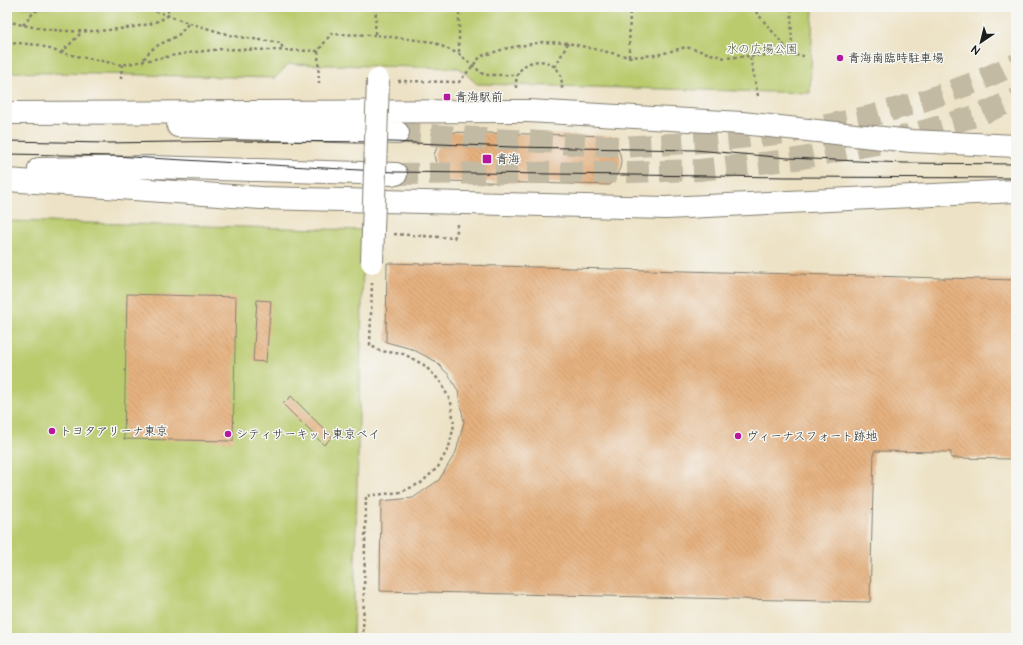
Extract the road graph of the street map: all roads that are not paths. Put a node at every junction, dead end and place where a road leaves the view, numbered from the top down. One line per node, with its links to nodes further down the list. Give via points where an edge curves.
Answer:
1 (378, 80): 6 (street, bridge)
2 (7, 112): 5 (street, via 528,111 742,124 911,141)
3 (7, 118): 4 (street, via 152,126)
4 (398, 133)
5 (1016, 146)
6 (376, 162): 7 (street, via 402,169 150,167); 10 (street, bridge)
7 (7, 170)
8 (7, 180): 9 (street, via 261,198 666,208)
9 (1016, 191)
10 (372, 262)

